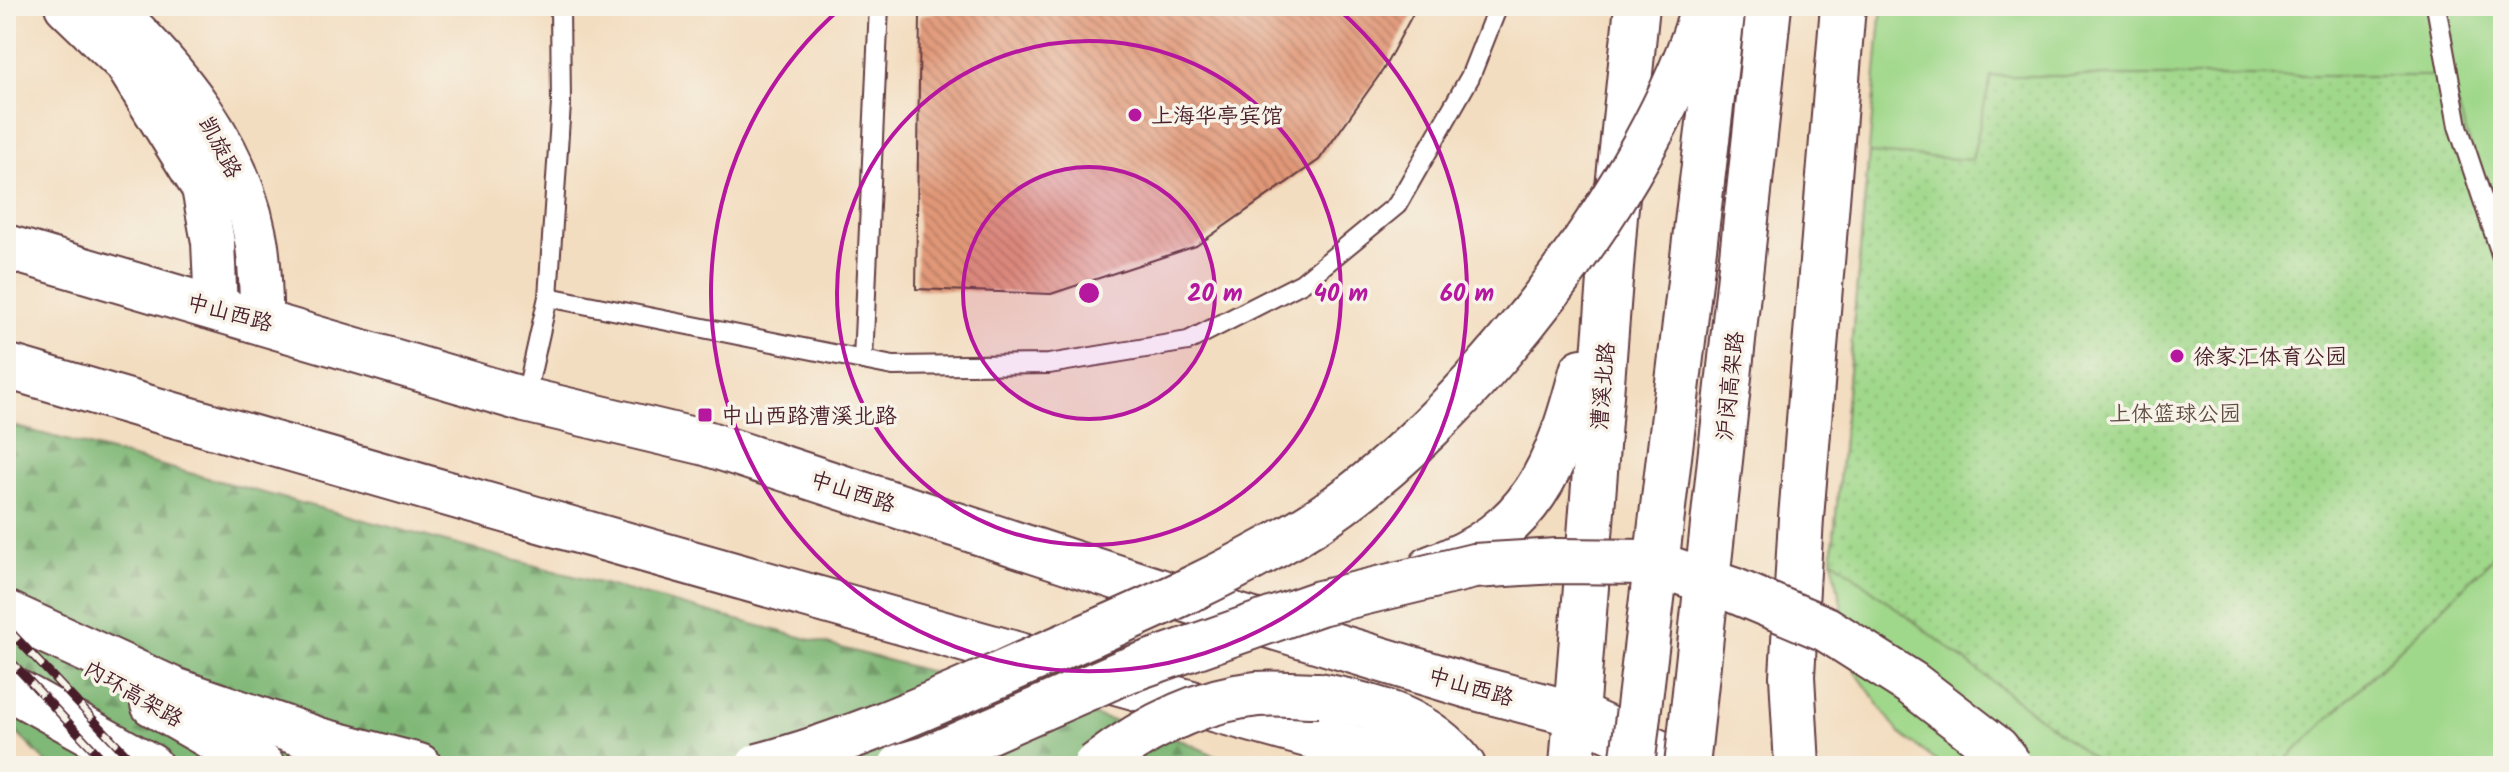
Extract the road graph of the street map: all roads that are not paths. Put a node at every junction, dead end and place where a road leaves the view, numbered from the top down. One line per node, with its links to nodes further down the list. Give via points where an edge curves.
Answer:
1 (66, 6): 16 (street, 凯旋路, via 126,64 203,188 213,242)
2 (110, 6): 17 (street, 凯旋路, via 159,54 201,109 240,179 256,237)
3 (560, 6): 15 (lane, via 561,104)
4 (879, 6): 18 (lane)
5 (1498, 6): 18 (lane, via 1470,77 1397,205 1302,283 1188,341 1049,364 893,366)
6 (1637, 6): 12 (main road, 漕溪北路)
7 (1704, 6): 29 (main road, bridge, via 1665,105 1626,177 1570,260 1450,409 1383,471 1311,524 1102,629 812,752)
8 (1723, 6): 35 (main road, bridge)
9 (1769, 6): 36 (main road, 沪闵高架路, bridge)
10 (1843, 6): 37 (main road, via 1801,518 1792,676)
11 (2436, 6): 14 (lane, via 2458,126)
12 (1615, 216): 21 (main road, via 1567,429 1545,479 1519,517 1459,559 1400,579 1279,605); 25 (main road, 漕溪北路)
13 (6, 247): 16 (main road, 中山西路)
14 (2503, 260)
15 (548, 297): 18 (lane); 20 (lane)
16 (216, 309): 17 (main road, 中山西路)
17 (262, 320): 20 (main road, 中山西路)
18 (863, 360)
19 (6, 366): 32 (main road, via 489,508)
20 (525, 400): 21 (main road, 中山西路, via 706,443)
21 (1217, 610): 25 (main road, 中山西路)
22 (6, 613): 28 (main road, via 174,690 319,740)
23 (6, 620): 27 (main road, 内环高架路)
24 (6, 686): 26 (main road)
25 (1575, 714): 34 (main road, 漕溪北路); 36 (main road, 中山西路)
26 (150, 766)
27 (262, 766)
28 (419, 766)
29 (758, 766)
30 (901, 766): 38 (main road, bridge, via 1002,728 1126,671 1320,603 1474,566 1557,561 1650,562 1826,629 1911,683 1997,749)
31 (1095, 766): 33 (main road, bridge, via 1135,735 1200,707 1257,694 1319,695 1376,707 1426,729)
32 (1420, 766)
33 (1463, 766)
34 (1572, 766)
35 (1632, 766)
36 (1688, 766)
37 (1797, 766)
38 (2010, 766)

